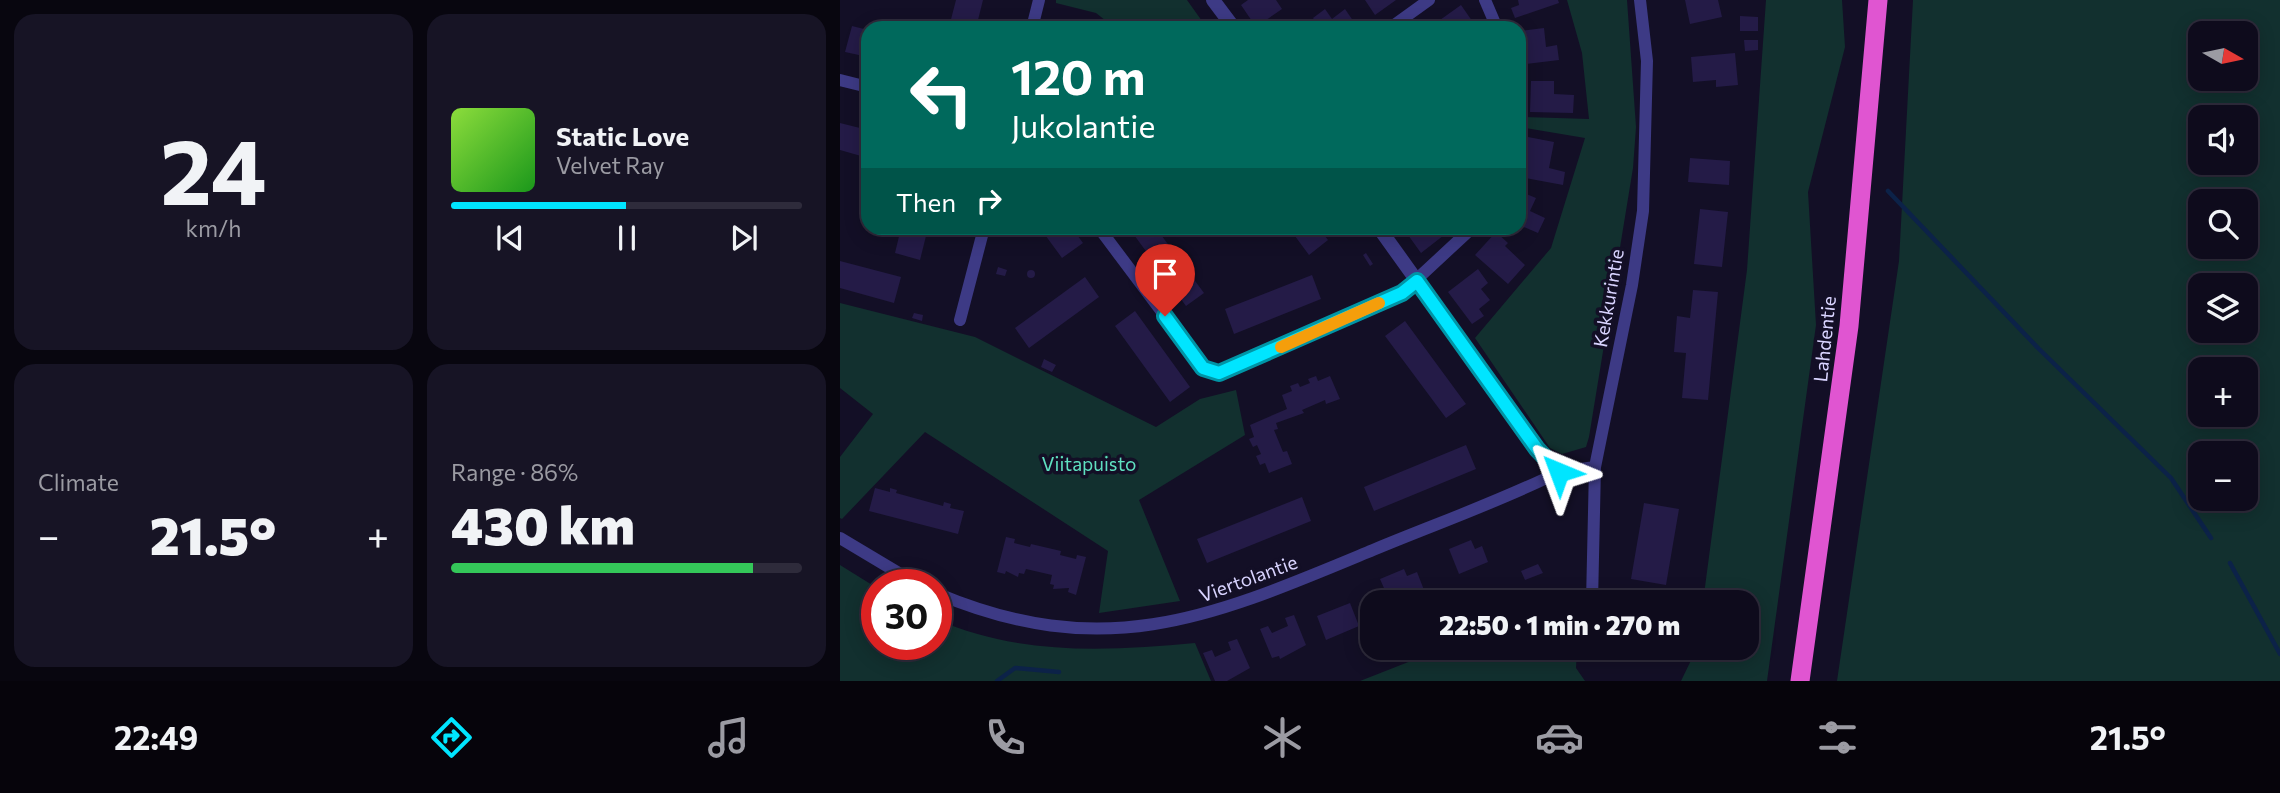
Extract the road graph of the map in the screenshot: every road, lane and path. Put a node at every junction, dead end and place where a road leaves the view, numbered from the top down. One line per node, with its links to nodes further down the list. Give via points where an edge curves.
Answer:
1 (1039, 0): 7 (street)
2 (1213, 0): 8 (street)
3 (1429, 0): 9 (street)
4 (1485, 0): 10 (street)
5 (1640, 0): 19 (street, Kekkurintie, via 1647,61 1643,211)
6 (1878, 0): 25 (highway, Lahdentie, via 1849,326)
7 (1034, 21)
8 (1229, 21)
9 (1400, 21)
10 (1494, 21)
11 (840, 80): 12 (street)
12 (861, 85)
13 (982, 235): 18 (street)
14 (1104, 235): 17 (street, via 1210,372 1231,368 1402,293)
15 (1384, 235): 17 (street)
16 (1465, 235): 17 (street)
17 (1417, 281): 20 (street, via 1537,449)
18 (960, 320)
19 (1595, 467): 20 (street, Viertolantie); 23 (street, Kekkurintie)
20 (1559, 472): 24 (street, Viertolantie, via 1247,602 1160,625 1098,630 1031,623)
21 (840, 538): 22 (street)
22 (893, 569)
23 (1592, 590)
24 (952, 599)
25 (1800, 681)

